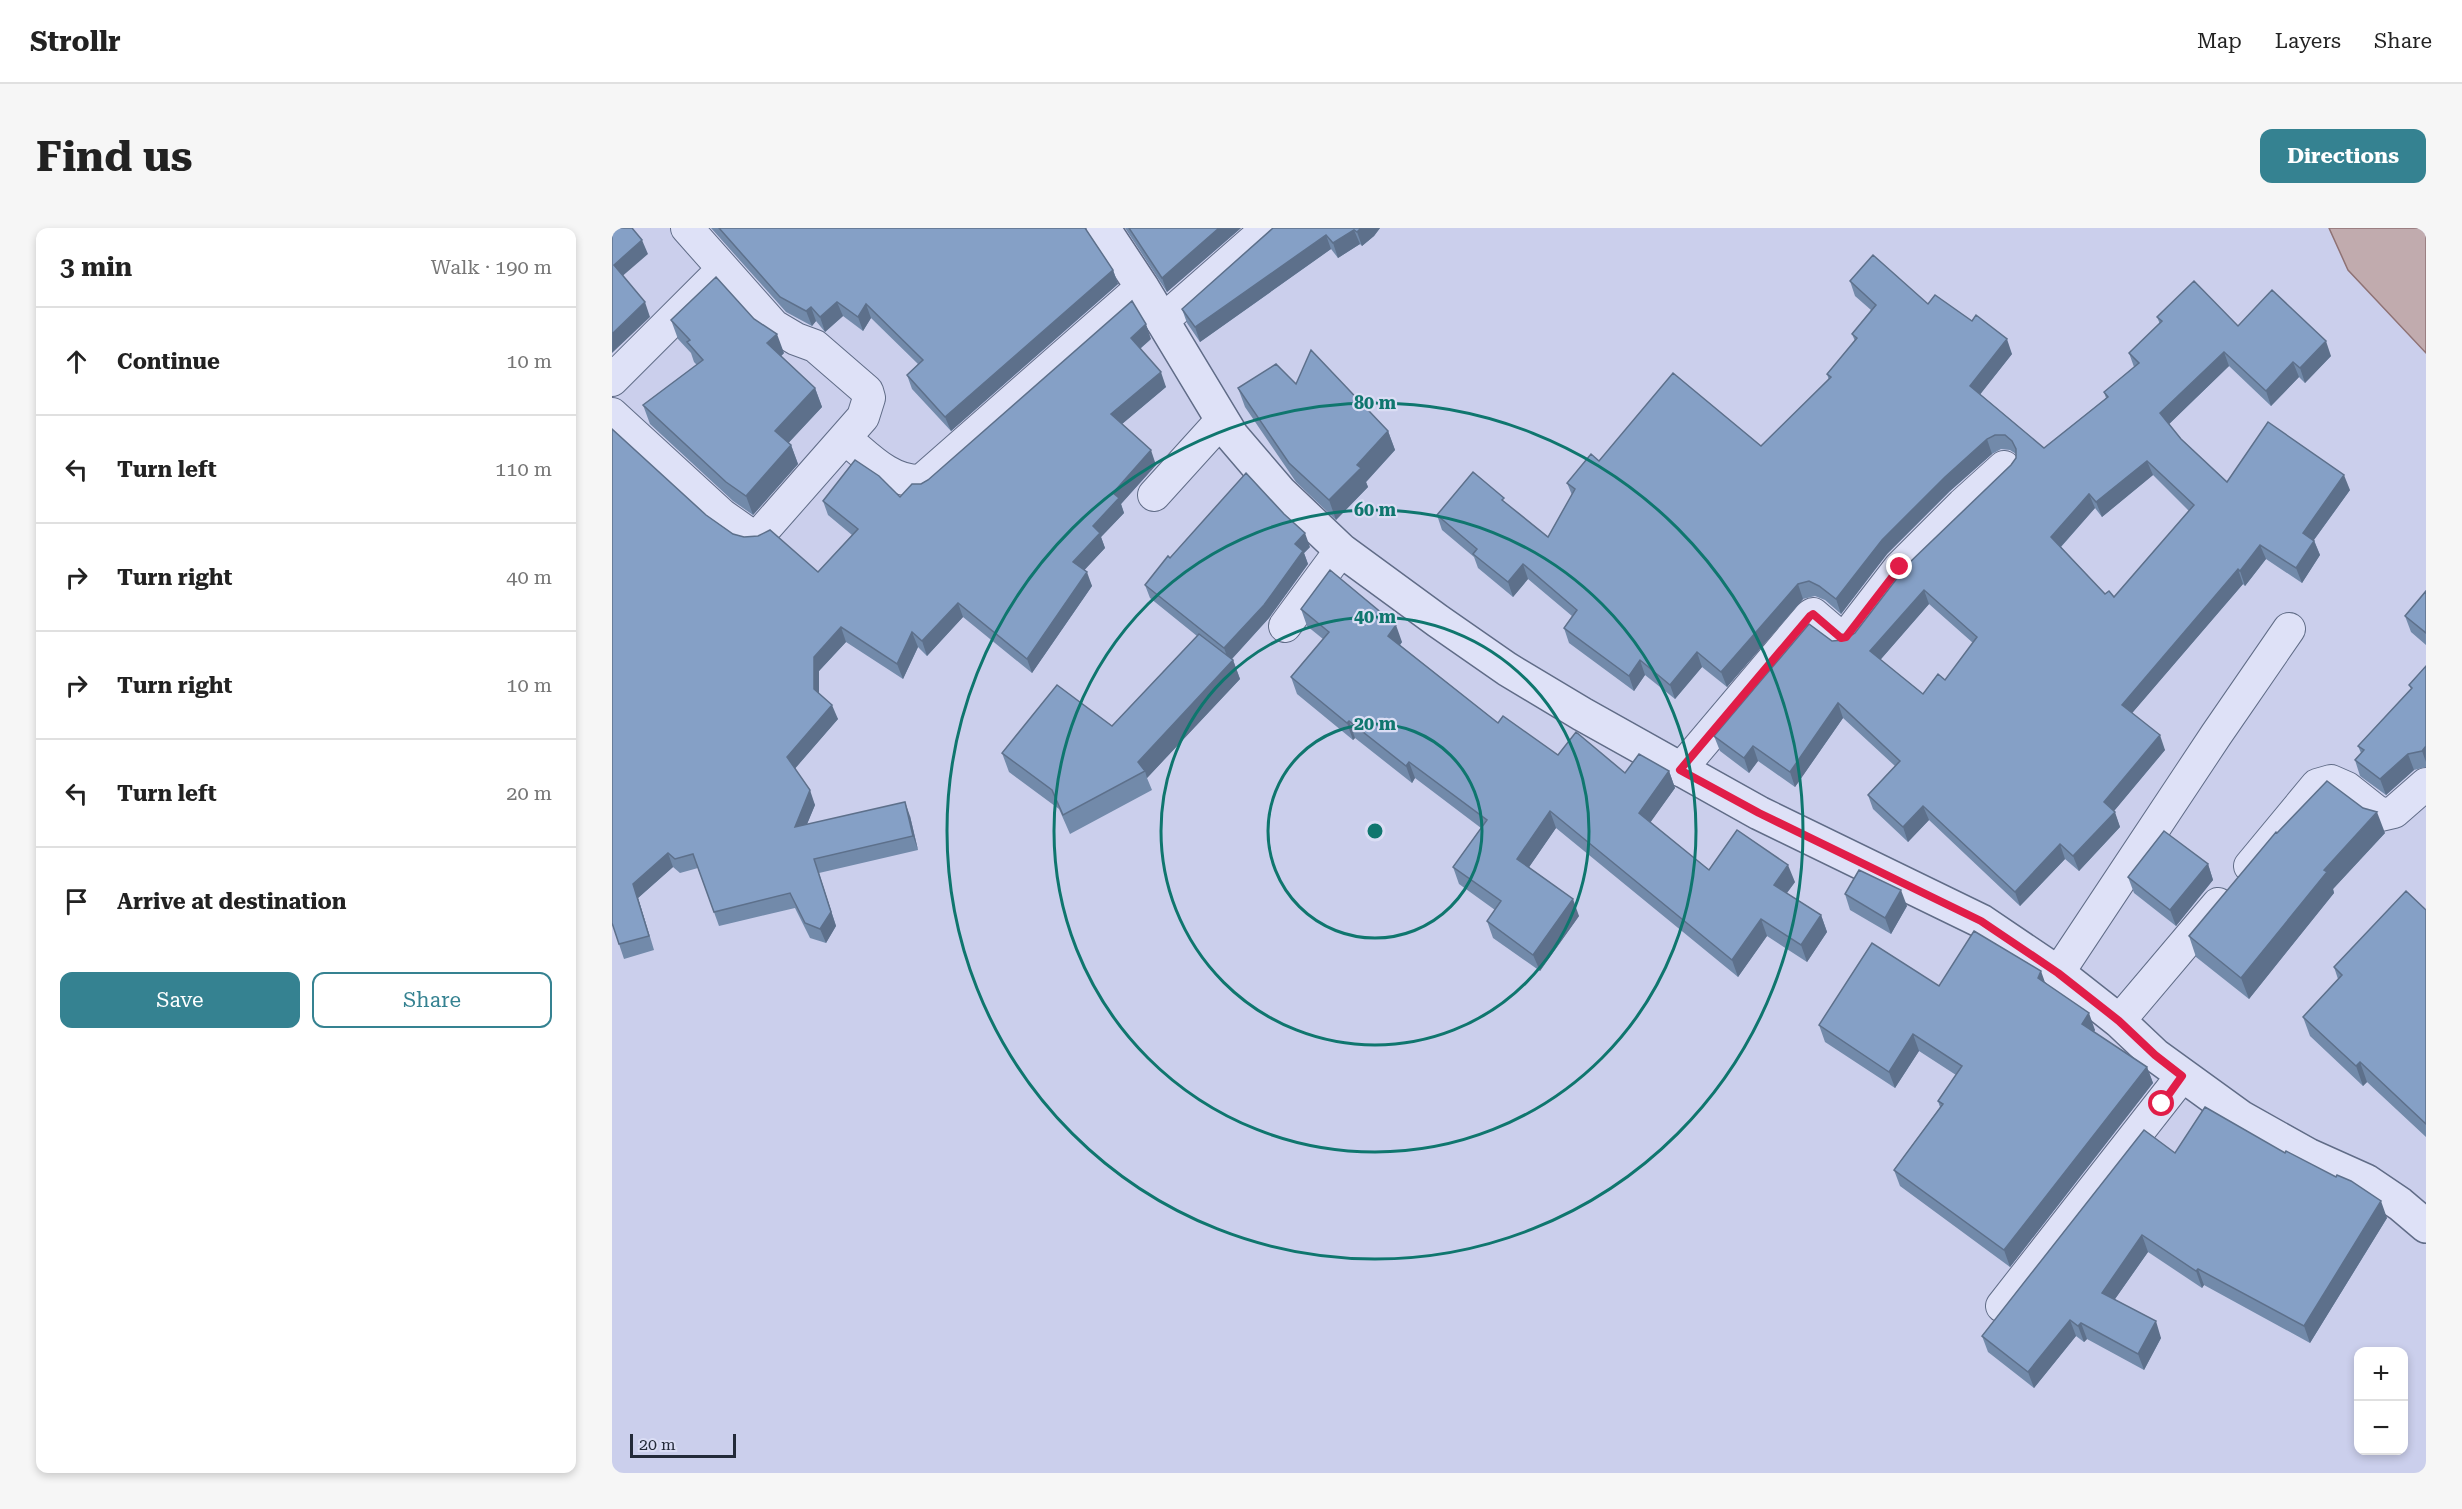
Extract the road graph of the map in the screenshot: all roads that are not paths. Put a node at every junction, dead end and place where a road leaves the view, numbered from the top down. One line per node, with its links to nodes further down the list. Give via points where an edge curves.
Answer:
1 (687, 228): 4 (street)
2 (1103, 228): 5 (street)
3 (1268, 228): 6 (street)
4 (723, 269): 7 (street); 10 (street, via 774,326 815,346 867,391 869,398 863,417)
5 (1142, 287): 6 (street); 10 (street, via 921,481 903,479 883,470)
6 (1162, 321): 9 (street)
7 (612, 380)
8 (612, 414): 10 (street, via 722,515 749,534 762,533)
9 (1221, 421): 12 (street); 13 (street, via 1280,492)
10 (846, 439)
11 (2004, 467): 16 (street, via 1900,567 1846,637 1841,638 1818,616 1810,616)
12 (1154, 495)
13 (1341, 550): 14 (street); 16 (street, via 1507,669)
14 (1285, 626)
15 (2289, 629): 18 (street)
16 (1680, 770): 18 (street, via 1759,813 1981,921)
17 (2426, 784): 19 (street, via 2394,812 2381,814 2347,788 2331,781 2317,785)
18 (2058, 973): 19 (street)
19 (2119, 1021): 20 (street)
20 (2182, 1076): 21 (street, via 2242,1118 2308,1155 2366,1181); 22 (street)
21 (2426, 1226)
22 (2002, 1306)

